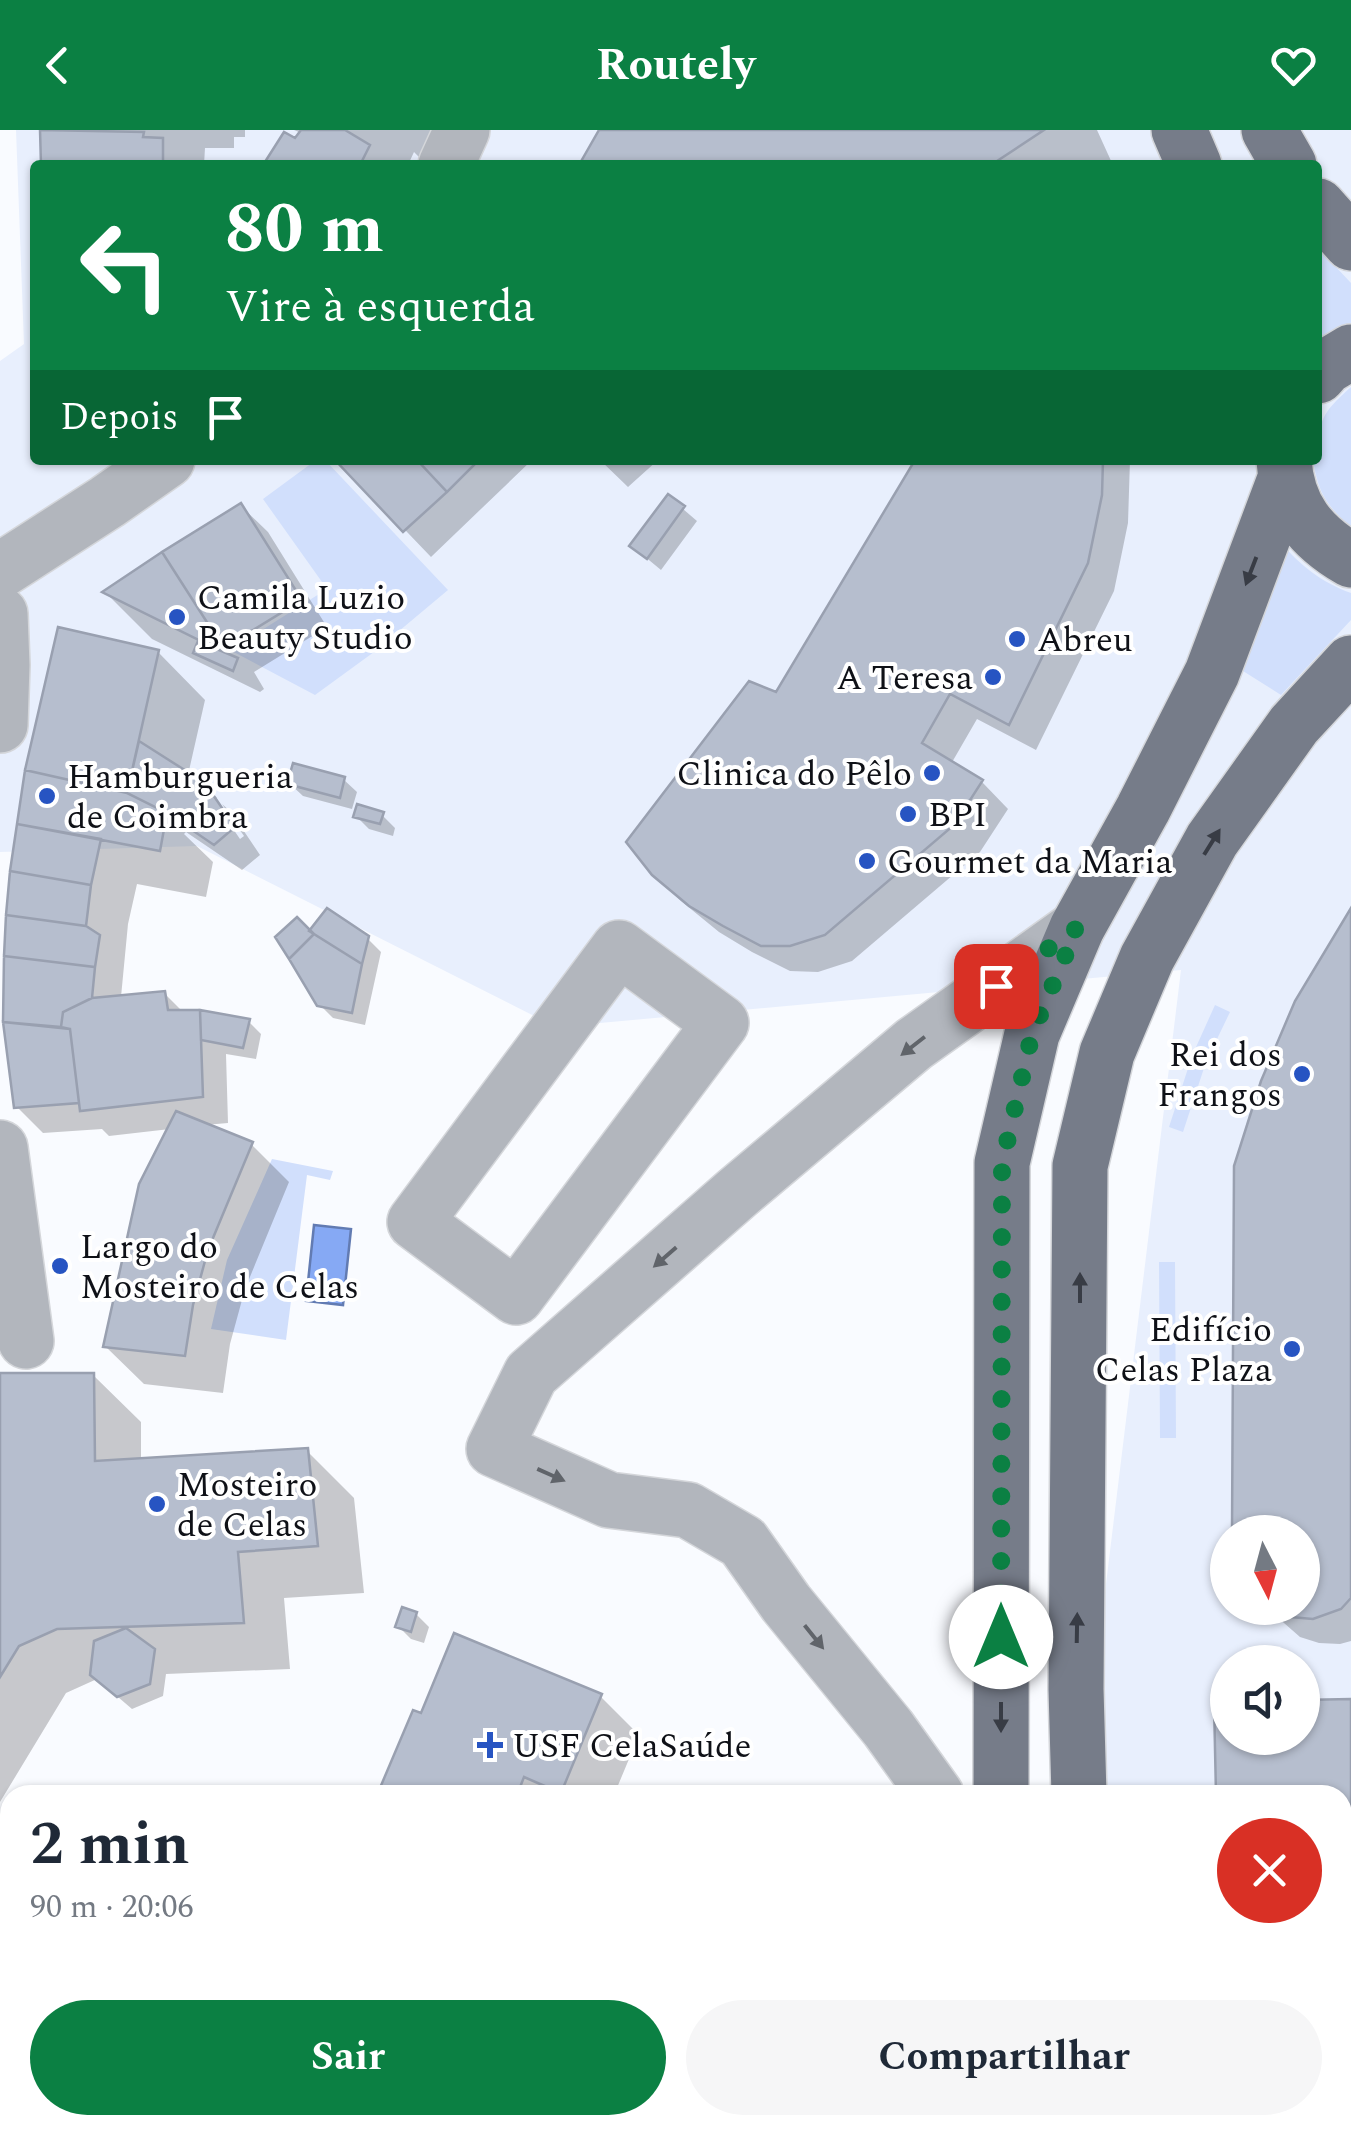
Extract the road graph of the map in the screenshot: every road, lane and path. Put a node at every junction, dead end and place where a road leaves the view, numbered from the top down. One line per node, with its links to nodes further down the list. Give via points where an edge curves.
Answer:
1 (462, 130): 4 (street)
2 (1179, 130): 5 (main road)
3 (1269, 130): 6 (main road)
4 (448, 160)
5 (1192, 160)
6 (1286, 160)
7 (1322, 210): 8 (main road)
8 (1351, 243)
9 (1351, 352): 10 (main road)
10 (1322, 372)
11 (159, 465): 14 (street)
12 (1285, 470): 13 (main road, via 1298,512 1320,541); 18 (main road, one-way to 18, via 1212,673)
13 (1351, 560)
14 (0, 571)
15 (0, 614): 17 (street)
16 (1351, 663): 25 (main road, one-way to 16, via 1080,1166 1107,1053 1147,958 1212,840 1294,726)
17 (0, 725)
18 (1077, 928): 21 (street, one-way to 21, via 914,1044); 24 (main road, one-way to 24, via 1032,1034 1002,1164)
19 (0, 1148): 22 (street)
20 (516, 1297): 20 (street, via 721,1023 619,948 415,1222); 21 (street)
21 (575, 1336): 23 (street, one-way to 23, via 530,1374 494,1449 609,1500 688,1510 744,1542)
22 (26, 1341)
23 (929, 1785)
24 (1001, 1785)
25 (1079, 1785)

